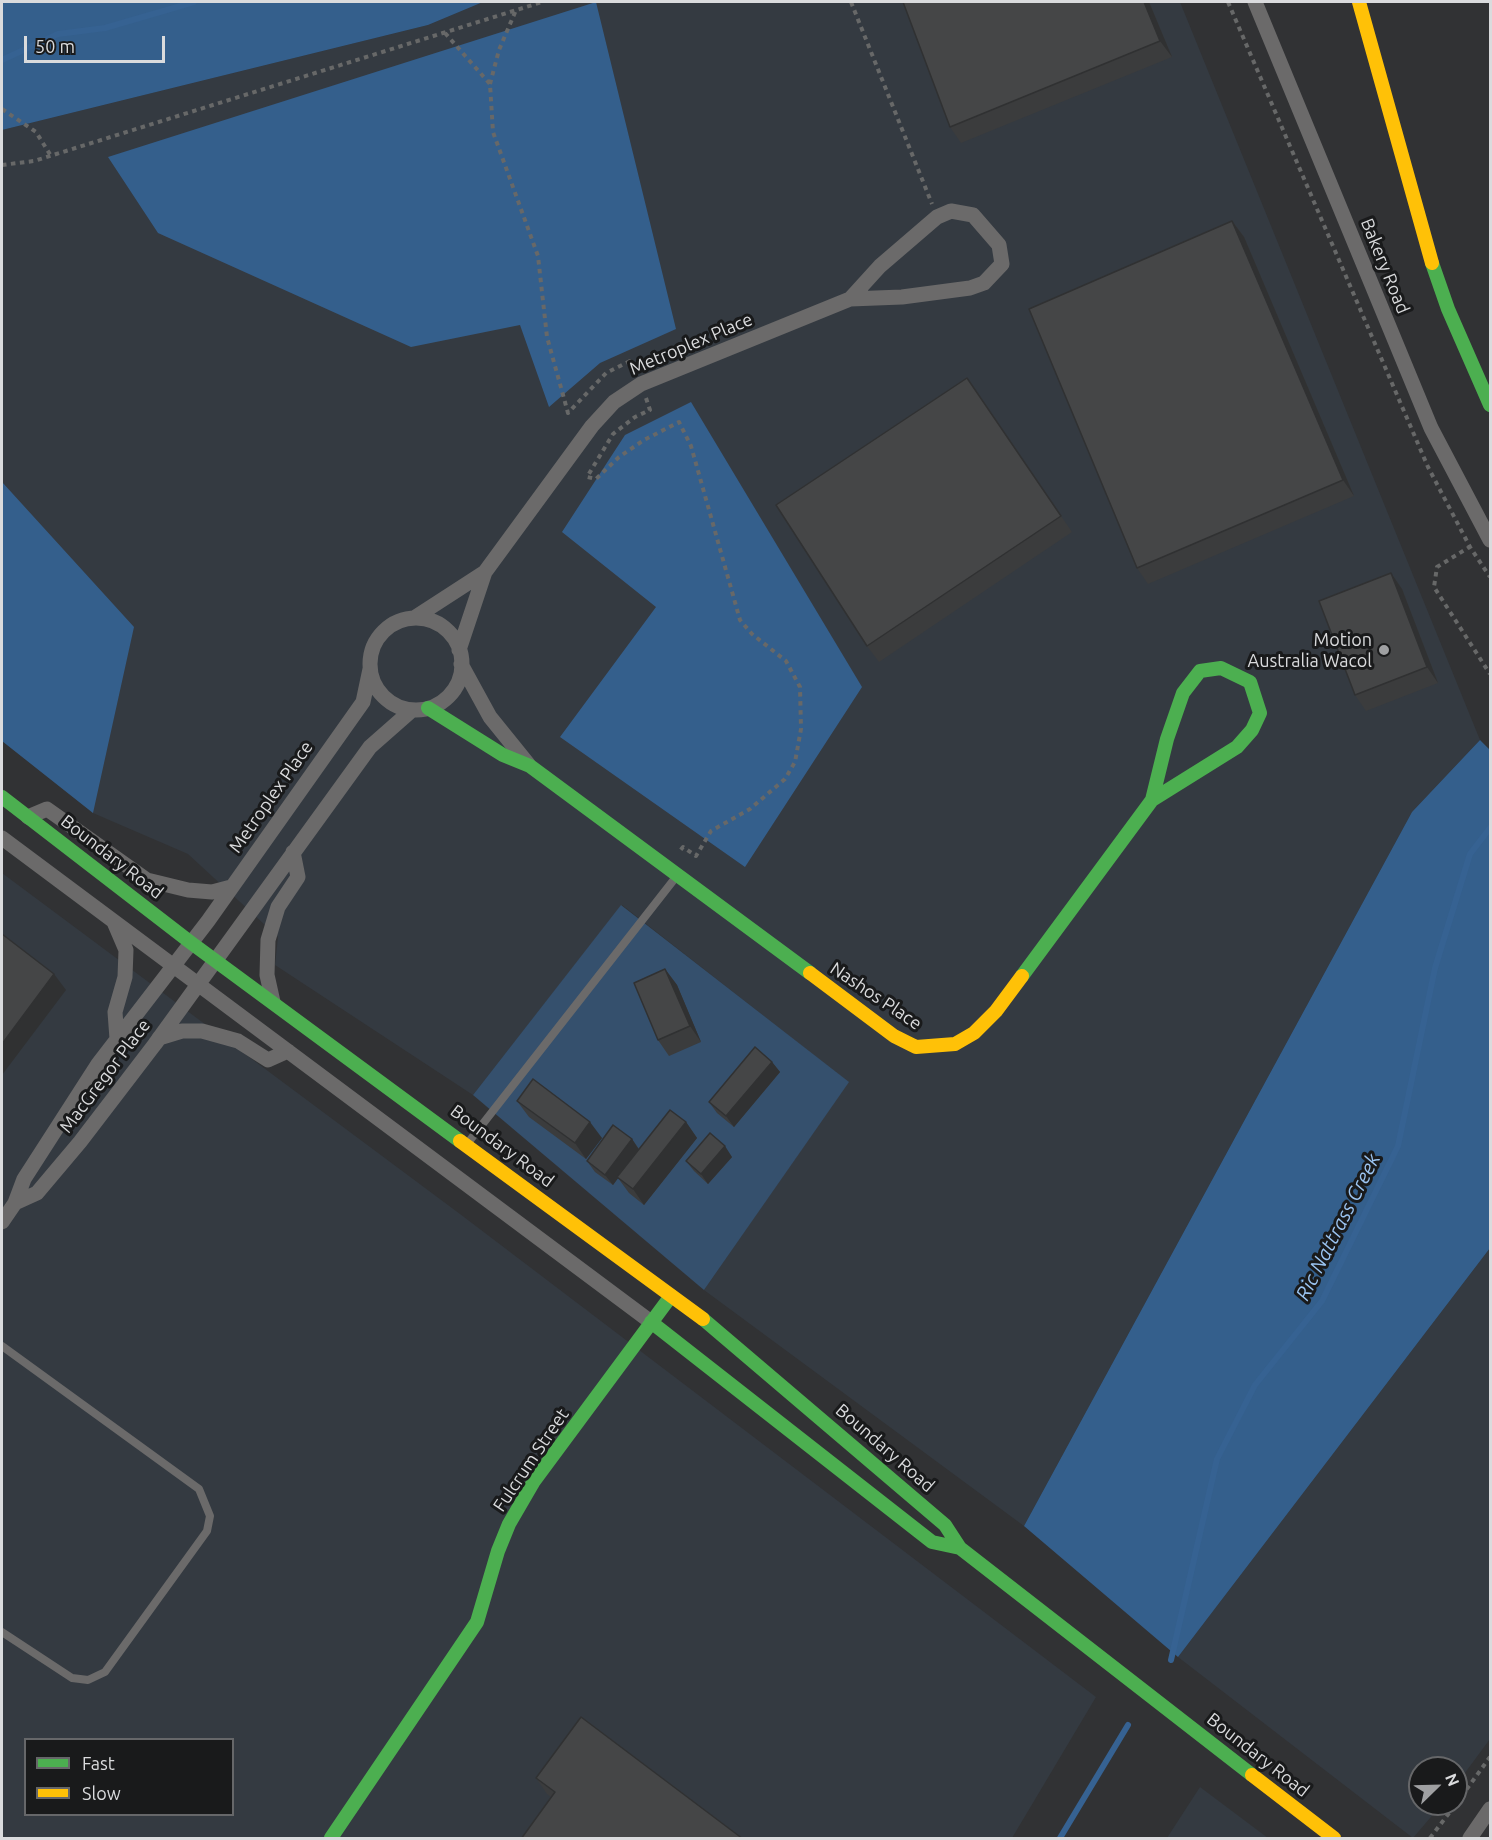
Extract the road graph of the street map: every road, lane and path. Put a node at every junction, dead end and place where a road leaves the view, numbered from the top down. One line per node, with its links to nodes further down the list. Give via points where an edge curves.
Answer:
1 (542, 2): 6 (path)
2 (851, 2): 12 (path)
3 (1228, 2): 17 (path, via 1428,467)
4 (1255, 2): 16 (street, Bakery Road, via 1431,428)
5 (1359, 2): 15 (main road, via 1428,252 1448,309)
6 (516, 10): 7 (path); 8 (path)
7 (445, 33): 8 (path); 10 (path)
8 (490, 84): 14 (path, via 493,132 538,256 547,337 568,413 594,382 621,364 630,361)
9 (2, 109): 10 (path, via 36,132)
10 (51, 156): 11 (path)
11 (2, 165)
12 (937, 217): 13 (street, Metroplex Place, via 880,266); 13 (street, Metroplex Place, via 951,211 973,215 988,229 999,245 1002,264 984,283 893,298)
13 (850, 299): 14 (street, Metroplex Place)
14 (641, 384): 18 (street, Metroplex Place, via 614,402 592,426); 32 (path, via 650,410 614,434 587,477 596,479 644,440 679,422 691,446 740,620 786,661 800,687 801,729 795,762 785,778 750,809 711,831 696,856 683,847)
15 (1491, 405)
16 (1490, 539): 17 (path)
17 (1470, 547): 19 (path); 23 (path, via 1437,567 1434,587)
18 (485, 572): 20 (street, Metroplex Place); 21 (street, Metroplex Place)
19 (1491, 577)
20 (414, 618): 21 (street, via 442,626 452,636); 22 (street, via 387,627 377,638)
21 (460, 657): 24 (street, via 459,679 452,692); 26 (street, Nashos Place, via 490,717)
22 (370, 669): 25 (street, via 374,684 384,697); 33 (street, Metroplex Place, via 363,702)
23 (1491, 674)
24 (428, 708): 25 (street); 26 (main road, Nashos Place, via 503,755)
25 (412, 710): 31 (street, via 370,747)
26 (530, 766): 32 (main road, Nashos Place)
27 (2, 797): 29 (main road, Boundary Road)
28 (1152, 800): 28 (main road, Nashos Place, via 1183,693 1200,671 1221,668 1250,682 1260,713 1252,730 1237,747); 32 (main road, Nashos Place, via 996,1011 974,1033 955,1044 916,1047 894,1036)
29 (28, 817): 33 (street, via 47,808 147,880 188,890 212,892); 35 (main road, Boundary Road)
30 (2, 838): 34 (street, Boundary Road)
31 (293, 852): 36 (street); 39 (street, via 298,877 278,907 268,940 267,975)
32 (672, 872): 43 (lane)
33 (231, 887): 35 (street, Metroplex Place)
34 (114, 922): 37 (street, Boundary Road); 41 (street, via 126,950 125,976 115,1012)
35 (190, 942): 36 (main road, Boundary Road); 37 (street, MacGregor Place)
36 (214, 960): 38 (street, MacGregor Place); 39 (main road, Boundary Road)
37 (172, 966): 38 (street, Boundary Road); 41 (street, MacGregor Place)
38 (197, 985): 40 (street, MacGregor Place); 42 (street, Boundary Road)
39 (273, 1002): 43 (main road, Boundary Road)
40 (159, 1038): 42 (street, via 182,1031 202,1031 238,1041 267,1060); 44 (street, MacGregor Place, via 37,1193)
41 (117, 1039): 44 (street, MacGregor Place, via 24,1179)
42 (288, 1051): 47 (street, Boundary Road)
43 (467, 1144): 46 (main road, Boundary Road)
44 (15, 1203): 45 (street, MacGregor Place)
45 (2, 1222)
46 (671, 1296): 47 (main road, Fulcrum Street); 49 (main road, Boundary Road, via 720,1332 945,1525)
47 (651, 1322): 49 (main road, Boundary Road, via 932,1542); 55 (main road, Fulcrum Street, via 534,1481 498,1551 477,1622)
48 (2, 1346): 50 (lane, via 199,1489 210,1516 207,1531 105,1672 88,1680 72,1678)
49 (960, 1548): 56 (main road, Boundary Road)
50 (2, 1632)
51 (1491, 1758): 52 (path)
52 (1468, 1788)
53 (1491, 1809): 58 (street)
54 (1447, 1816): 57 (path)
55 (331, 1839)
56 (1334, 1839)
57 (1430, 1839)
58 (1470, 1839)

